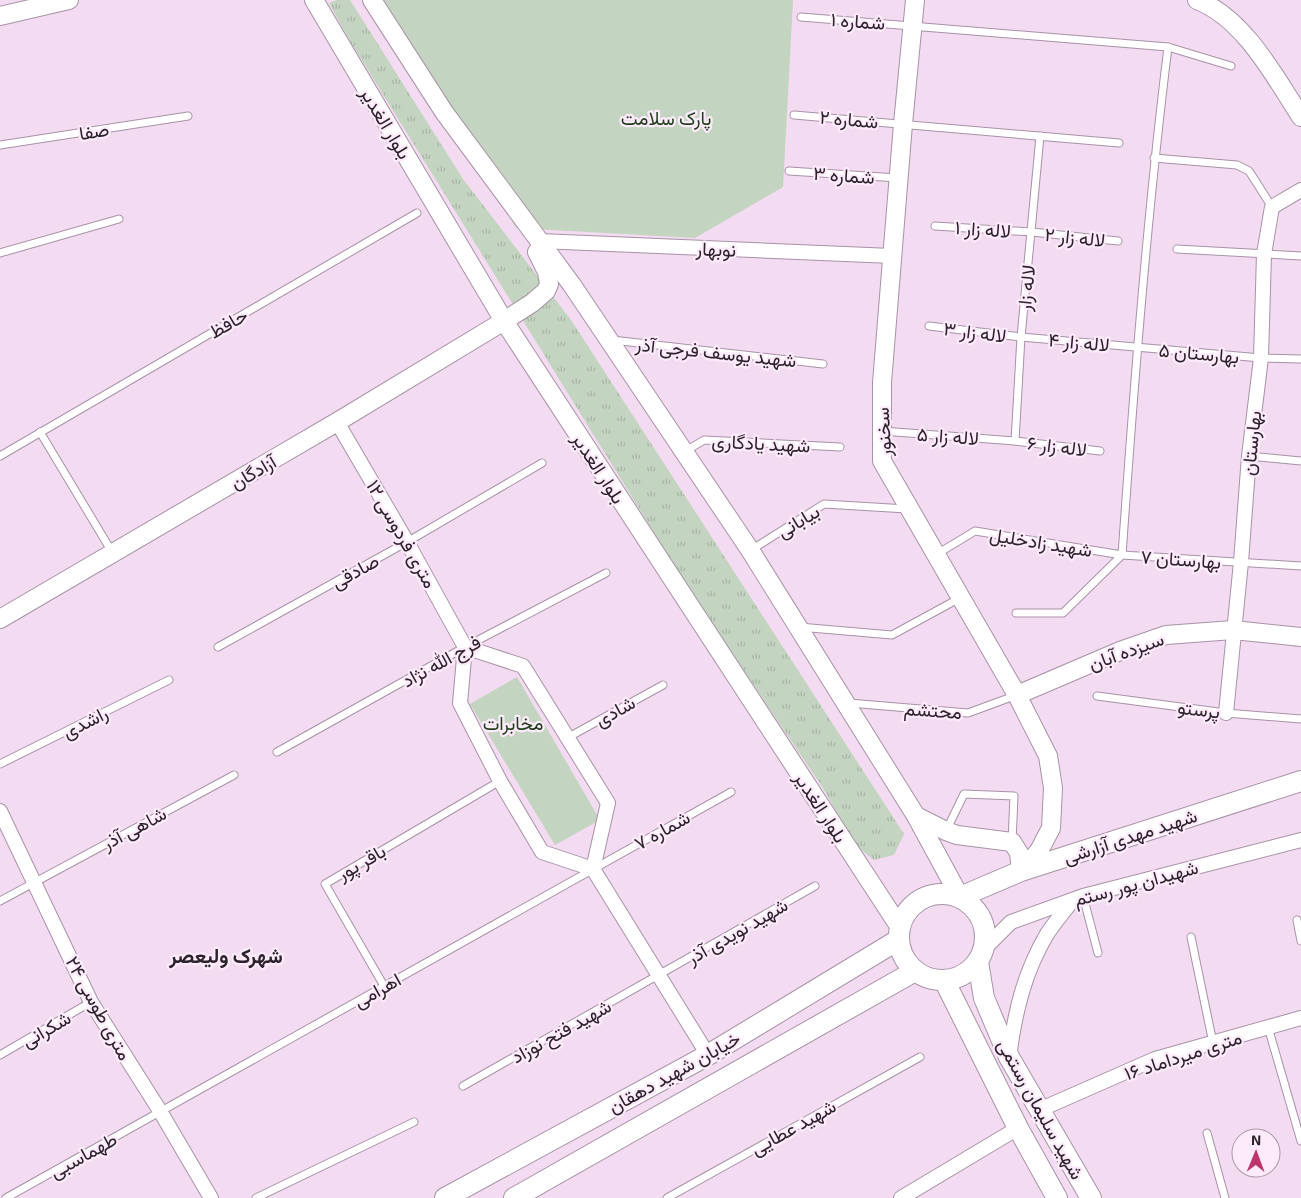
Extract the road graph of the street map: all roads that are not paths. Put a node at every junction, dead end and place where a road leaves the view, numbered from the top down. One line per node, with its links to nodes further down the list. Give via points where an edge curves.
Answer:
1 (69, 0): 6 (street)
2 (314, 0): 35 (street, بلوار الغدیر)
3 (372, 0): 25 (street, via 444,112)
4 (916, 0): 8 (street, سخنور)
5 (1197, 0): 13 (street, via 1240,28)
6 (0, 16)
7 (802, 17): 8 (lane, شماره ۱)
8 (914, 26): 9 (lane, شماره ۱); 14 (street, سخنور)
9 (1168, 47): 10 (lane, شماره ۱); 18 (lane)
10 (1231, 66)
11 (794, 115): 14 (lane, شماره ۲)
12 (188, 116): 17 (lane, صفا)
13 (1301, 117)
14 (903, 124): 15 (lane, شماره ۲); 20 (street, سخنور)
15 (1040, 136): 16 (lane, شماره ۲); 27 (lane, لاله زار)
16 (1119, 143)
17 (0, 146)
18 (1154, 158): 22 (lane, via 1236,165 1249,171); 39 (lane)
19 (789, 170): 20 (lane, شماره ۳)
20 (899, 178): 33 (street, سخنور)
21 (1301, 190): 22 (street)
22 (1272, 206): 32 (street, بهارستان)
23 (417, 213): 45 (lane, حافظ)
24 (118, 219): 31 (lane)
25 (524, 222): 28 (street); 35 (street, آزادگان, via 547,272 549,284 538,298)
26 (935, 226): 27 (lane, لاله زار ۱)
27 (1032, 232): 29 (lane, لاله زار ۲); 37 (lane, لاله زار)
28 (540, 241): 33 (street, نوبهار); 38 (street)
29 (1118, 241)
30 (1177, 249): 32 (lane)
31 (0, 253)
32 (1264, 254): 34 (lane); 40 (street, بهارستان)
33 (892, 256): 44 (street, سخنور, via 881,399)
34 (1301, 256)
35 (504, 322): 43 (street, آزادگان); 98 (street, بلوار الغدیر)
36 (929, 326): 37 (lane, لاله زار ۳)
37 (1022, 337): 39 (lane, لاله زار ۴); 46 (lane, لاله زار)
38 (609, 340): 42 (lane, شهید یوسف فرجی آذر); 49 (street)
39 (1137, 347): 40 (lane, بهارستان ۵); 59 (lane)
40 (1261, 358): 41 (lane, بهارستان ۵); 51 (street, بهارستان)
41 (1301, 359)
42 (823, 364)
43 (337, 422): 55 (street, ۱۲ متری فردوسی); 57 (street, آزادگان)
44 (882, 431): 46 (lane, لاله زار ۵); 54 (street, سخنور, via 882,461)
45 (40, 432): 50 (lane, حافظ); 57 (lane)
46 (1015, 440): 48 (lane, لاله زار ۶)
47 (840, 447): 49 (lane, شهید یادگاری, via 704,440)
48 (1100, 451)
49 (684, 452): 56 (street)
50 (0, 456)
51 (1249, 456): 52 (lane); 60 (street, بهارستان)
52 (1301, 461)
53 (542, 463): 55 (lane, صادقی)
54 (910, 509): 56 (lane, بیابانی, via 824,504); 58 (street, سخنور)
55 (407, 542): 69 (lane, صادقی); 70 (street, ۱۲ متری فردوسی)
56 (750, 550): 66 (street)
57 (113, 553): 65 (street, آزادگان)
58 (936, 554): 59 (lane, شهید زادخلیل, via 975,531); 63 (street, سخنور)
59 (1122, 555): 60 (lane, بهارستان ۷); 64 (lane, via 1062,613)
60 (1241, 562): 61 (lane, بهارستان ۷); 67 (street, بهارستان)
61 (1301, 566)
62 (606, 573): 70 (lane, فرج الله نژاد)
63 (960, 598): 66 (lane, via 892,635); 73 (street, سخنور)
64 (1016, 613)
65 (0, 619)
66 (799, 627): 75 (street)
67 (1233, 630): 68 (street, سیزده آبان); 73 (street, سیزده آبان, via 1166,635); 76 (street, بهارستان)
68 (1301, 637)
69 (218, 647)
70 (465, 647): 78 (street, via 523,666); 79 (lane, فرج الله نژاد); 82 (street, via 460,703)
71 (169, 680): 80 (lane, راشدی)
72 (663, 685): 78 (lane, شادی)
73 (1017, 695): 75 (lane, محتشم, via 968,713); 91 (street, سخنور, via 1048,756 1053,788 1051,828 1039,851)
74 (1097, 696): 76 (lane, پرستو)
75 (846, 703): 86 (street)
76 (1226, 713): 77 (lane, پرستو)
77 (1301, 719)
78 (567, 738): 90 (street, via 608,803)
79 (277, 752)
80 (0, 764)
81 (234, 776): 92 (lane, شاهی آذر)
82 (500, 781): 90 (street, via 542,852); 106 (lane, باقر پور, via 325,884)
83 (1301, 781): 91 (main road, شهید مهدی آزارشی)
84 (731, 792): 90 (lane, شماره ۷)
85 (0, 811): 92 (street, ۲۴ متری طوسی)
86 (916, 816): 87 (street); 94 (street)
87 (946, 831): 89 (street); 89 (lane, via 964,794 1014,796)
88 (1301, 840): 95 (street, شهیدان پور رستم)
89 (1012, 842): 91 (street, via 1019,853)
90 (593, 869): 104 (street); 106 (lane, اهرامی)
91 (1021, 871): 94 (main road, شهید مهدی آزارشی)
92 (34, 881): 96 (lane, شاهی آذر); 107 (street, ۲۴ متری طوسی)
93 (815, 886): 104 (lane, شهید نویدی آذر)
94 (960, 897): 98 (main road, via 948,894 923,897 908,910); 102 (main road, via 978,912 982,921 985,936)
95 (1078, 898): 101 (lane); 102 (street, شهیدان پور رستم, via 1010,922); 114 (street, via 1047,934 1028,973 1015,1015)
96 (0, 901)
97 (1296, 920): 100 (lane)
98 (899, 933): 103 (main road, via 900,952); 112 (main road, خیابان شهید دهقان)
99 (1191, 937): 110 (lane)
100 (1301, 942)
101 (1098, 953)
102 (980, 956): 105 (main road, via 968,971 957,978); 114 (main road, شهید سلیمان رستمی, via 984,998)
103 (915, 971): 105 (main road, via 931,979); 126 (main road, خیابان شهید دهقان)
104 (659, 976): 112 (street); 115 (lane, شهید فتح نوزاد)
105 (944, 980): 119 (main road, شهید سلیمان رستمی)
106 (384, 986): 117 (lane, اهرامی)
107 (92, 1002): 111 (lane, شکرانی); 117 (street, ۲۴ متری طوسی)
108 (1301, 1018): 109 (street, ۱۶ متری میرداماد)
109 (1268, 1028): 110 (street, ۱۶ متری میرداماد); 121 (lane)
110 (1213, 1043): 116 (street, ۱۶ متری میرداماد, via 1155,1060)
111 (0, 1055)
112 (708, 1055): 125 (main road, خیابان شهید دهقان)
113 (920, 1057): 127 (lane, شهید عطایی)
114 (1009, 1057): 116 (main road, شهید سلیمان رستمی)
115 (463, 1086)
116 (1039, 1110): 130 (main road, شهید سلیمان رستمی)
117 (160, 1111): 122 (lane, طهماسبی); 123 (street, ۲۴ متری طوسی)
118 (414, 1122): 124 (lane)
119 (1018, 1128): 128 (street); 129 (main road, شهید سلیمان رستمی)
120 (1207, 1133): 131 (lane)
121 (1301, 1141)
122 (6, 1198)
123 (211, 1198)
124 (256, 1198)
125 (445, 1198)
126 (514, 1198)
127 (667, 1198)
128 (900, 1198)
129 (1058, 1198)
130 (1091, 1198)
131 (1225, 1198)

